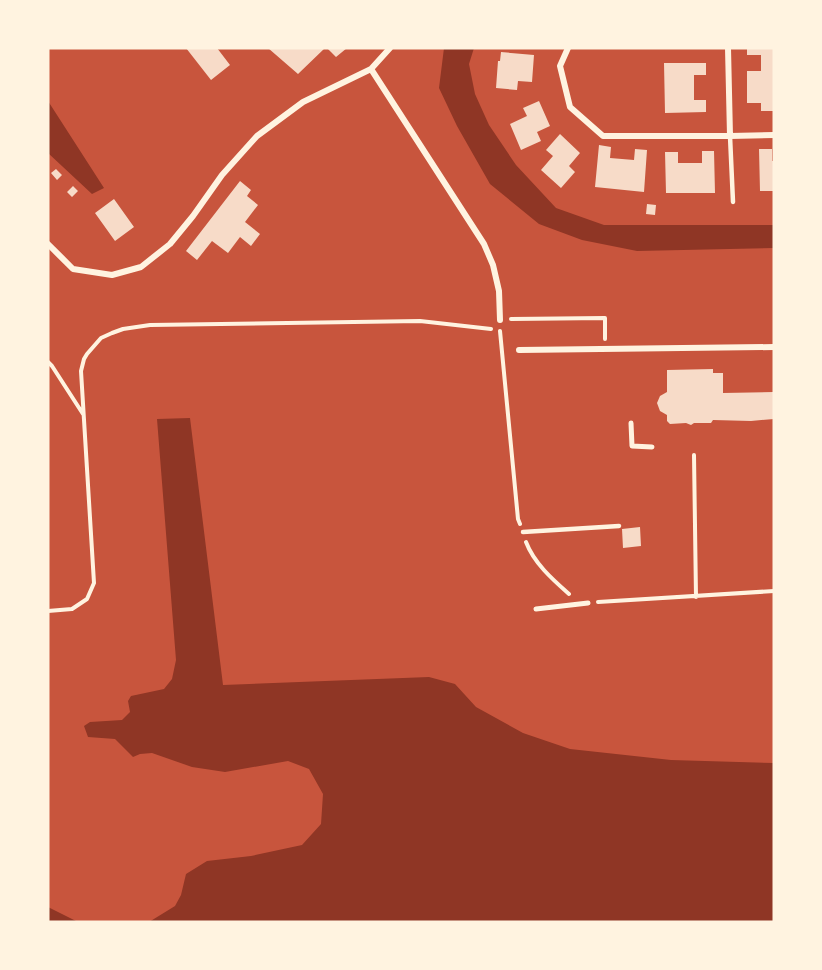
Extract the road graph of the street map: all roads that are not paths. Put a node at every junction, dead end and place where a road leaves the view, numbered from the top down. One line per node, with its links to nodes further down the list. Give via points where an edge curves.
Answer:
1 (390, 48): 4 (street)
2 (568, 48): 5 (street, via 560,66 570,107 603,136)
3 (728, 48): 5 (street)
4 (371, 69): 8 (street, via 303,102 257,136 170,244 141,267 112,274 73,269); 9 (street, via 484,244 499,291)
5 (730, 135): 6 (street); 7 (lane)
6 (774, 135)
7 (733, 202)
8 (48, 244)
9 (500, 320)
10 (774, 347): 11 (street)
11 (519, 350)
12 (631, 423): 13 (street, via 632,446)
13 (652, 447)
14 (619, 526): 15 (lane)
15 (523, 532)
16 (588, 603): 17 (street)
17 (536, 609)

